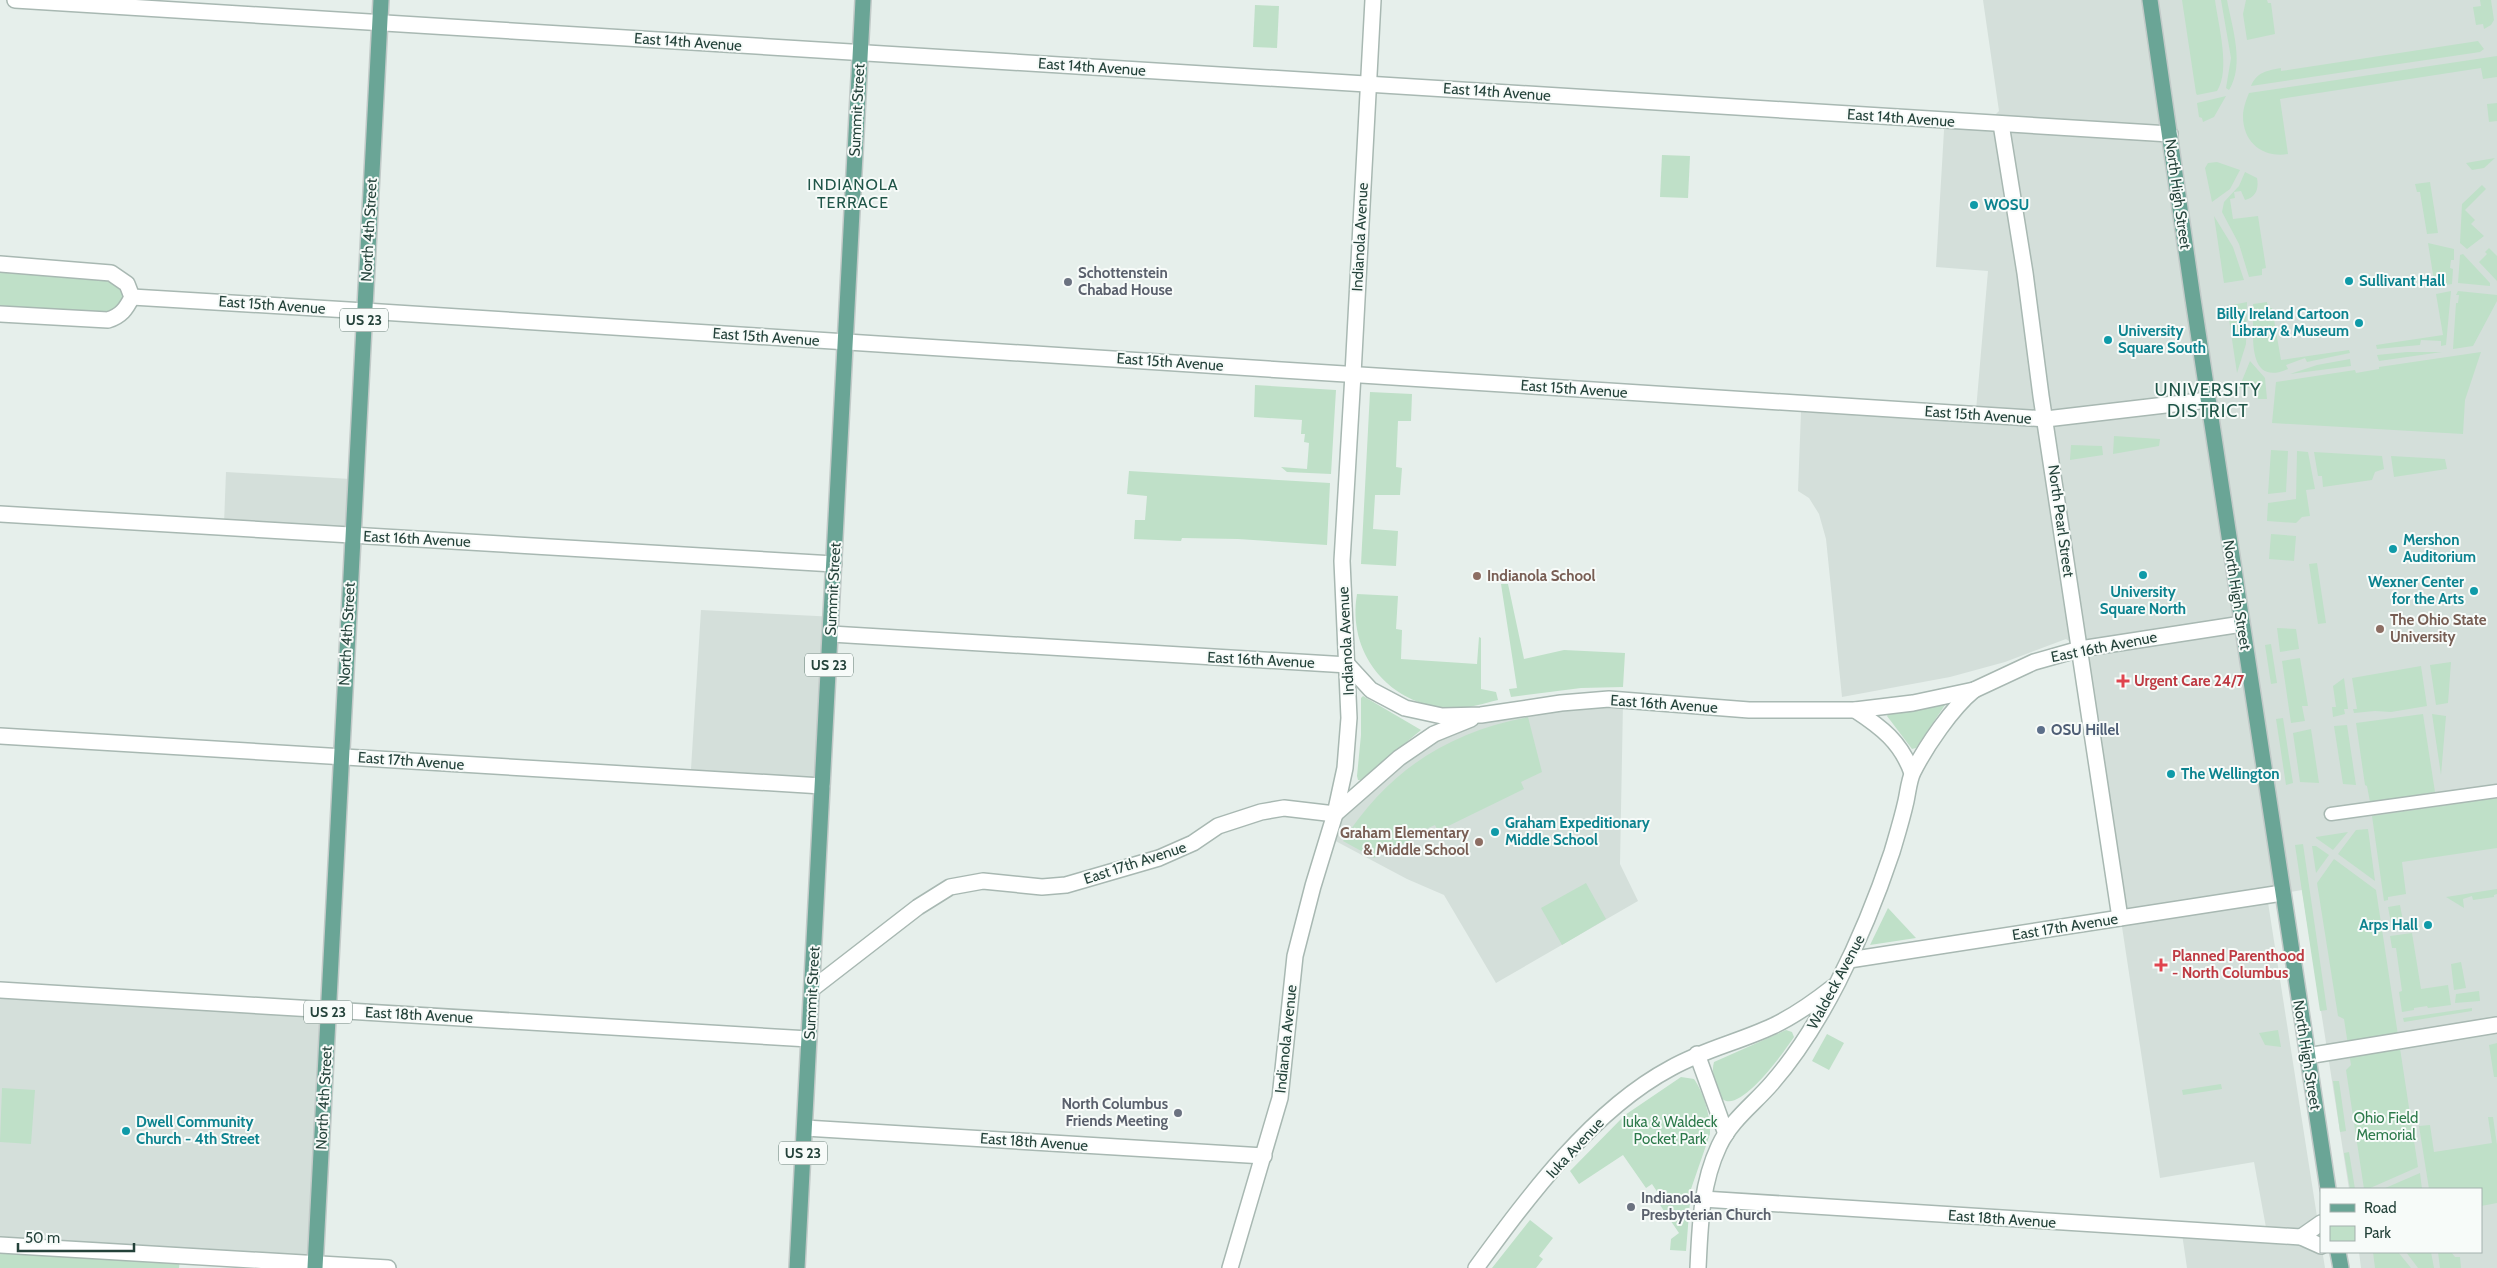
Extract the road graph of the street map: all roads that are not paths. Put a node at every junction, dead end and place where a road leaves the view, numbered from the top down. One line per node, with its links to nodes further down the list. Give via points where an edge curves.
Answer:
1 (15, 0): 6 (street, East 14th Avenue)
2 (380, 0): 6 (main road, North 4th Street / US 23)
3 (863, 0): 7 (main road, Summit Street / US 23)
4 (1373, 0): 8 (street, Indianola Avenue)
5 (2150, 0): 10 (main road, North High Street)
6 (380, 22): 7 (street, East 14th Avenue); 13 (main road, North 4th Street / US 23)
7 (860, 53): 8 (street, East 14th Avenue); 15 (main road, Summit Street / US 23)
8 (1369, 84): 9 (street, East 14th Avenue); 16 (street, Indianola Avenue)
9 (2001, 124): 10 (street, East 14th Avenue); 18 (street, North Pearl Street)
10 (2170, 134): 17 (main road, North High Street)
11 (0, 264): 12 (street, via 111,273 127,284)
12 (132, 297): 13 (street, East 15th Avenue); 14 (street, via 125,310 108,320)
13 (364, 311): 15 (street, East 15th Avenue); 20 (main road, North 4th Street / US 23)
14 (0, 314)
15 (844, 342): 16 (street, East 15th Avenue); 21 (main road, Summit Street / US 23)
16 (1353, 374): 18 (street, East 15th Avenue); 25 (street, Indianola Avenue, via 1342,560)
17 (2208, 400): 18 (street, East 15th Avenue); 22 (main road, North High Street)
18 (2046, 419): 24 (street, North Pearl Street)
19 (0, 514): 20 (street, East 16th Avenue)
20 (353, 535): 21 (street, East 16th Avenue); 30 (main road, North 4th Street / US 23)
21 (834, 564): 23 (main road, Summit Street / US 23)
22 (2242, 624): 24 (street, East 16th Avenue); 36 (main road, North High Street)
23 (831, 634): 25 (street, East 16th Avenue); 32 (main road, Summit Street / US 23)
24 (2080, 649): 26 (street, East 16th Avenue, via 2034,662); 37 (street, North Pearl Street)
25 (1348, 665): 28 (street, East 16th Avenue, via 1371,690 1406,708 1442,716); 34 (street, Indianola Avenue, via 1349,718 1345,768)
26 (1974, 690): 27 (street, East 16th Avenue, via 1913,703); 31 (street, Waldeck Avenue, via 1934,739)
27 (1855, 710): 28 (street, East 16th Avenue, via 1749,710 1609,699); 31 (street, via 1889,734 1907,759)
28 (1481, 715): 34 (street, via 1434,734 1398,758)
29 (0, 736): 30 (street, East 17th Avenue)
30 (341, 757): 32 (street, East 17th Avenue); 42 (main road, North 4th Street / US 23)
31 (1912, 773): 38 (street, Waldeck Avenue, via 1888,864)
32 (822, 786): 40 (main road, Summit Street / US 23)
33 (2497, 791): 35 (street)
34 (1335, 814): 40 (street, East 17th Avenue, via 1284,808 1264,811 1218,826 1168,855 1066,885 1042,887 983,881 950,887 918,907); 49 (street, Indianola Avenue, via 1312,886 1295,956 1280,1098)
35 (2331, 814)
36 (2282, 893): 37 (street, East 17th Avenue); 46 (main road, North High Street)
37 (2120, 918): 38 (street, East 17th Avenue)
38 (1849, 960): 39 (street, Waldeck Avenue)
39 (1838, 984): 45 (street, Iuka Avenue, via 1773,1026); 48 (street, Waldeck Avenue, via 1792,1059)
40 (812, 989): 44 (main road, Summit Street / US 23)
41 (0, 990): 42 (street, East 18th Avenue)
42 (328, 1010): 44 (street, East 18th Avenue); 56 (main road, North 4th Street / US 23)
43 (2497, 1025): 46 (street)
44 (809, 1039): 47 (main road, Summit Street / US 23)
45 (1697, 1054): 48 (street); 60 (street, Iuka Avenue, via 1645,1084 1601,1121 1524,1205)
46 (2307, 1056): 50 (main road, North High Street)
47 (805, 1128): 49 (street, East 18th Avenue); 58 (main road, Summit Street / US 23)
48 (1726, 1134): 51 (street, Waldeck Avenue, via 1711,1166)
49 (1264, 1156): 59 (street, Indianola Avenue)
50 (2328, 1188)
51 (1703, 1199): 53 (street, East 18th Avenue); 61 (street, Waldeck Avenue)
52 (2320, 1224): 53 (street)
53 (2301, 1237): 55 (street, East 18th Avenue)
54 (0, 1245): 56 (street)
55 (2320, 1246)
56 (315, 1266): 57 (street)
57 (388, 1268)
58 (797, 1268)
59 (1230, 1268)
60 (1476, 1268)
61 (1698, 1268)

